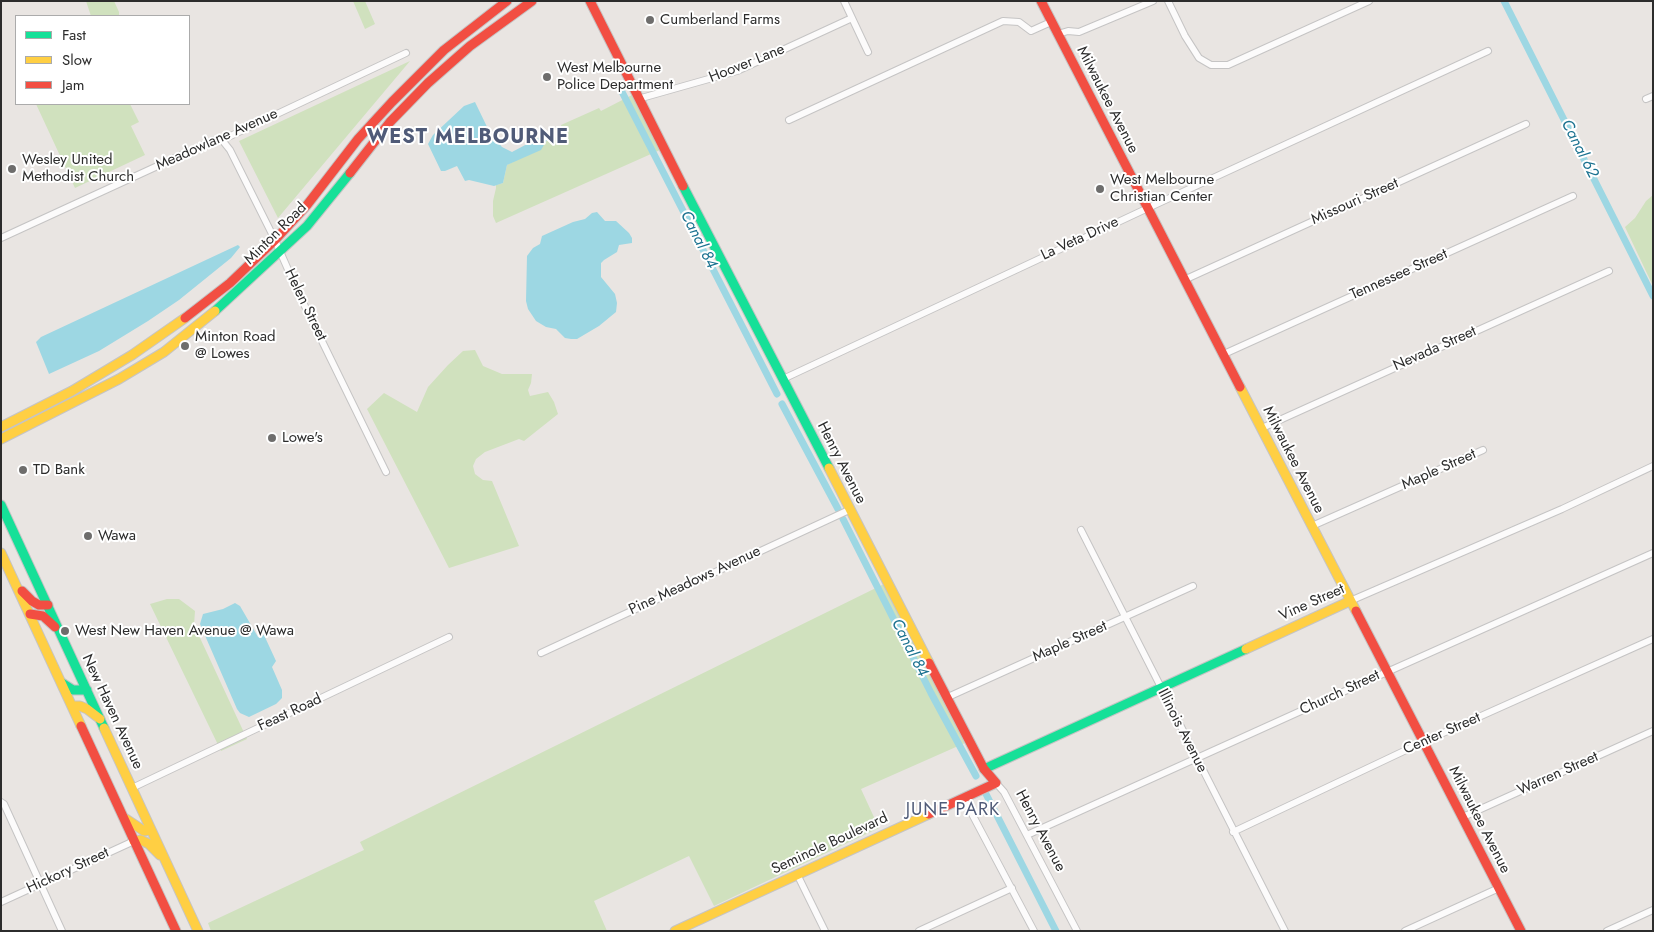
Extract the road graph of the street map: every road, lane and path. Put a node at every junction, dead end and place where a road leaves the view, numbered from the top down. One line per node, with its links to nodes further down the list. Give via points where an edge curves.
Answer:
1 (507, 1): 18 (street, Minton Road, via 444,50)
2 (532, 1): 19 (street, Minton Road, via 470,46)
3 (590, 1): 16 (street, Henry Avenue)
4 (844, 1): 9 (street)
5 (1041, 1): 10 (street, Milwaukee Avenue)
6 (1153, 1): 11 (street, via 1079,32)
7 (1168, 1): 8 (street, via 1199,58 1211,65 1228,65)
8 (1369, 1)
9 (852, 18): 13 (street); 16 (street, Hoover Lane, via 737,72)
10 (1051, 22): 11 (street, Milwaukee Avenue); 20 (street, via 1031,31 1019,22 1003,21)
11 (1058, 34): 24 (street, Milwaukee Avenue)
12 (1488, 51): 24 (street, La Veta Drive)
13 (868, 52)
14 (406, 53): 22 (street, Meadowlane Avenue)
15 (1653, 96): 17 (street)
16 (638, 99): 31 (street, Henry Avenue)
17 (1646, 100)
18 (391, 103): 19 (street); 26 (street, Minton Road)
19 (404, 108): 27 (street, Minton Road, via 307,226)
20 (789, 120)
21 (1526, 124): 29 (street, Missouri Street)
22 (222, 140): 25 (street, Meadowlane Avenue, via 214,140); 26 (street, Helen Street)
23 (1573, 196): 30 (street, Tennessee Street)
24 (1148, 208): 29 (street, Milwaukee Avenue); 31 (street, La Veta Drive)
25 (1, 238)
26 (275, 240): 27 (street, Helen Street); 32 (street, Minton Road, via 230,283 132,356)
27 (279, 252): 34 (street, Minton Road, via 207,319 164,352); 37 (street, Helen Street)
28 (1609, 271): 33 (street, Nevada Street)
29 (1184, 280): 30 (street, Milwaukee Avenue)
30 (1224, 354): 33 (street, Milwaukee Avenue)
31 (783, 379): 39 (street, Henry Avenue)
32 (1, 427)
33 (1262, 428): 40 (street, Milwaukee Avenue)
34 (1, 439)
35 (1483, 450): 40 (street, Maple Street)
36 (1653, 466): 46 (street, Vine Street)
37 (386, 472)
38 (1, 505): 47 (street, New Haven Avenue)
39 (850, 510): 53 (street, Pine Meadows Avenue); 58 (street, Henry Avenue)
40 (1312, 526): 46 (street, Milwaukee Avenue)
41 (1081, 530): 49 (street, Illinois Avenue)
42 (1, 553): 45 (street)
43 (1653, 554): 54 (street, Church Street)
44 (1193, 586): 49 (street, Maple Street)
45 (17, 587): 47 (street, via 32,601); 48 (street)
46 (1350, 601): 54 (street, Milwaukee Avenue); 56 (street, Vine Street)
47 (48, 605): 50 (street, New Haven Avenue)
48 (30, 614): 50 (street, via 43,616); 55 (street)
49 (1125, 616): 56 (street, Illinois Avenue); 58 (street, Maple Street)
50 (60, 631): 57 (street, New Haven Avenue)
51 (449, 637): 66 (street, Feast Road)
52 (1653, 639): 62 (street, Center Street)
53 (542, 653)
54 (1387, 672): 62 (street, Milwaukee Avenue); 63 (street, Church Street)
55 (61, 682): 57 (street, via 73,690); 59 (street)
56 (1160, 687): 63 (street, Illinois Avenue); 64 (street, Vine Street)
57 (87, 690): 60 (street, New Haven Avenue)
58 (948, 697): 64 (street, Henry Avenue)
59 (72, 706): 60 (street, via 87,709); 69 (street)
60 (100, 720): 66 (street, New Haven Avenue)
61 (1653, 731): 70 (street, Warren Street)
62 (1423, 742): 70 (street, Milwaukee Avenue); 72 (street, Center Street)
63 (1197, 758): 72 (street, Illinois Avenue); 73 (street, Church Street)
64 (984, 769): 65 (street, Henry Avenue)
65 (996, 783): 67 (street, Seminole Boulevard); 73 (street, Henry Avenue)
66 (132, 788): 71 (street, New Haven Avenue)
67 (963, 798): 76 (street, Seminole Boulevard); 78 (street)
68 (1, 802): 77 (street)
69 (122, 814): 71 (street, via 136,827); 74 (street)
70 (1463, 817): 79 (street, Milwaukee Avenue)
71 (151, 830): 75 (street, New Haven Avenue)
72 (1233, 832): 90 (street, Illinois Avenue)
73 (1027, 835): 89 (street, Henry Avenue)
74 (134, 841): 75 (street, via 149,844); 77 (street, Hickory Street); 83 (street)
75 (166, 862): 84 (street, New Haven Avenue)
76 (797, 874): 85 (street, Seminole Boulevard); 86 (street)
77 (41, 883): 80 (street, Hickory Street); 82 (street)
78 (1012, 888): 87 (street); 88 (street)
79 (1498, 888): 91 (street); 92 (street, Milwaukee Avenue)
80 (1, 902)
81 (1653, 910): 93 (street)
82 (62, 931)
83 (176, 931)
84 (198, 931)
85 (675, 931)
86 (825, 931)
87 (919, 931)
88 (1034, 931)
89 (1077, 931)
90 (1285, 931)
91 (1405, 931)
92 (1521, 931)
93 (1608, 931)

